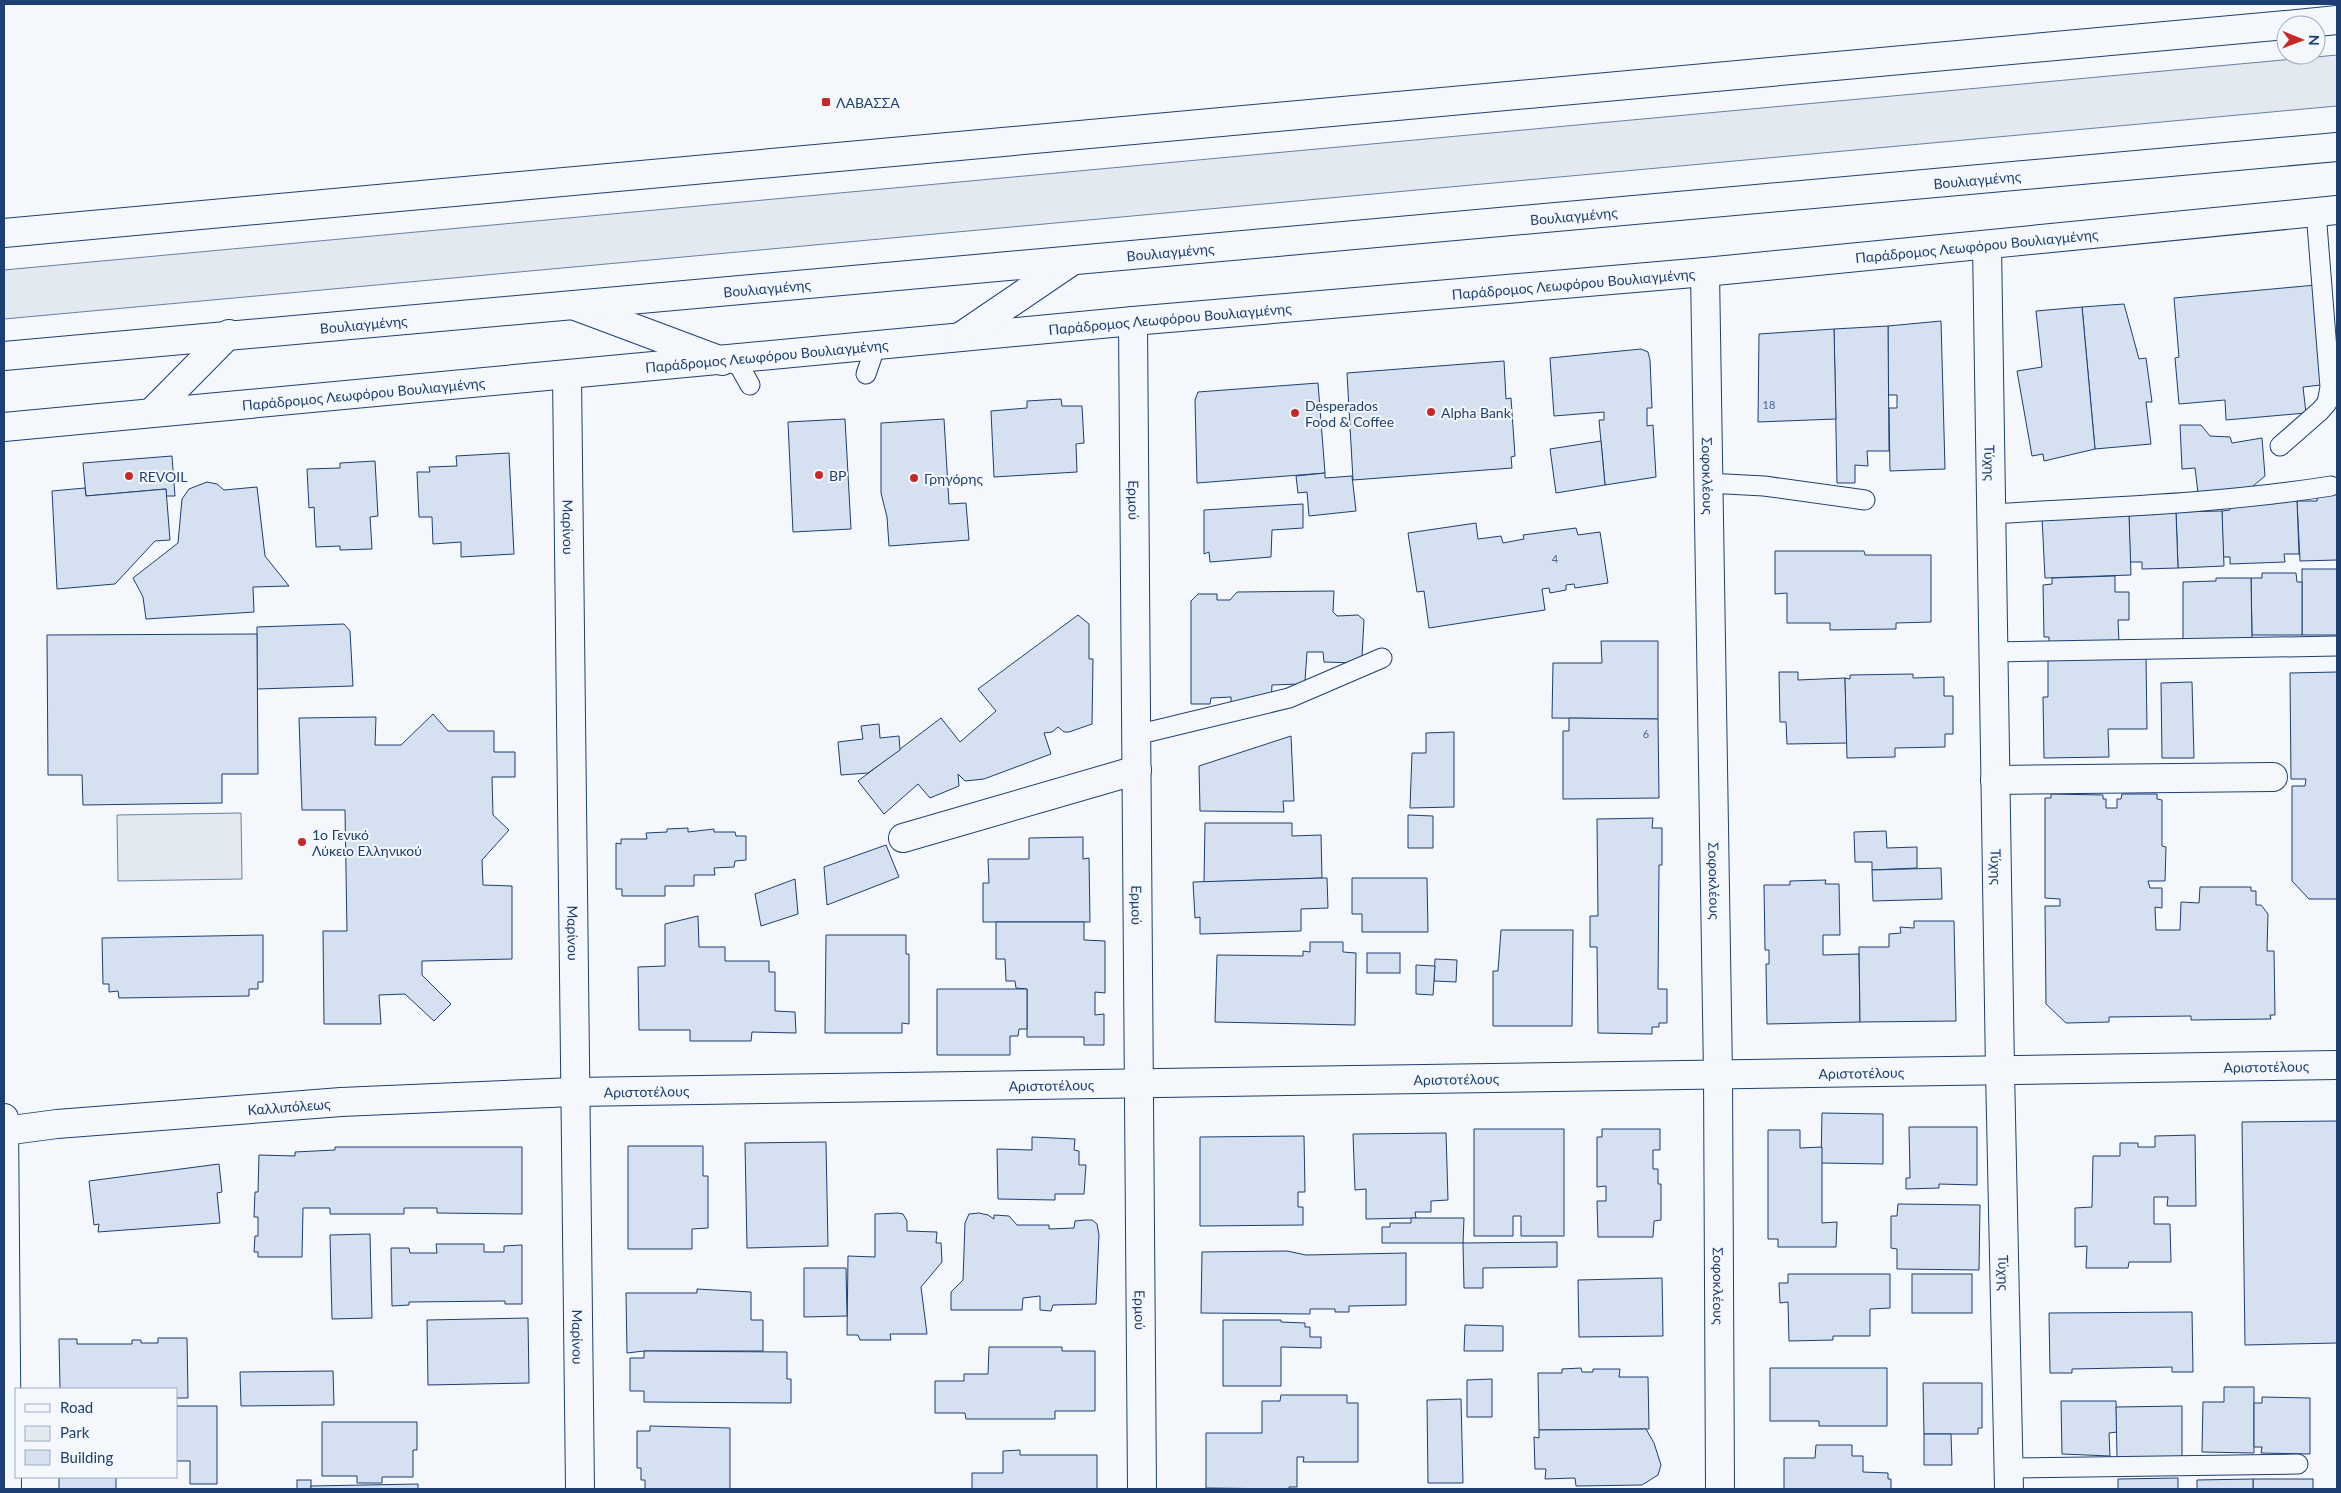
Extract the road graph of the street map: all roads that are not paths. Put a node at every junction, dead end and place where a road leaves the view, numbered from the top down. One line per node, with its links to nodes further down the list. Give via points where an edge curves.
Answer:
1 (2276, 26): 4 (street)
2 (2337, 147): 6 (street, Βουλιαγμένης)
3 (2327, 211): 5 (street, Παράδρομος Λεωφόρου Βουλιαγμένης); 20 (lane, via 2330,387 2320,411)
4 (4, 233)
5 (1987, 245): 7 (street, Παράδρομος Λεωφόρου Βουλιαγμένης); 24 (street, Τύχης)
6 (1075, 259): 8 (street, Βουλιαγμένης); 11 (street)
7 (1705, 272): 9 (street, Παράδρομος Λεωφόρου Βουλιαγμένης); 21 (street, Σοφοκλέους)
8 (569, 304): 10 (street, Βουλιαγμένης); 14 (street)
9 (1133, 321): 11 (street, Παράδρομος Λεωφόρου Βουλιαγμένης); 28 (street, Ερμού)
10 (229, 334): 13 (street, Βουλιαγμένης); 18 (street)
11 (960, 337): 12 (street, Παράδρομος Λεωφόρου Βουλιαγμένης)
12 (876, 345): 14 (street, Παράδρομος Λεωφόρου Βουλιαγμένης); 15 (lane)
13 (4, 356)
14 (729, 360): 16 (street, Παράδρομος Λεωφόρου Βουλιαγμένης); 17 (lane)
15 (866, 374)
16 (567, 375): 18 (street, Παράδρομος Λεωφόρου Βουλιαγμένης); 37 (street, Μαρίνου)
17 (750, 385)
18 (152, 412): 19 (street, Παράδρομος Λεωφόρου Βουλιαγμένης)
19 (4, 427)
20 (2280, 446)
21 (1706, 483): 23 (lane, via 1764,486); 35 (street, Σοφοκλέους)
22 (2331, 486): 24 (lane, via 2209,500)
23 (1865, 500)
24 (1990, 514): 26 (street, Τύχης)
25 (2337, 646): 26 (lane)
26 (1993, 652): 31 (street, Τύχης)
27 (1382, 658): 28 (lane, via 1289,698)
28 (1136, 735): 29 (street, Ερμού)
29 (1137, 770): 32 (street); 36 (street, Ερμού)
30 (2273, 778): 31 (street)
31 (1995, 780): 34 (street, Τύχης)
32 (903, 838)
33 (2337, 1065): 34 (street, Αριστοτέλους)
34 (2000, 1070): 35 (street, Αριστοτέλους); 41 (street, Τύχης)
35 (1718, 1075): 36 (street, Αριστοτέλους); 45 (street, Σοφοκλέους)
36 (1139, 1083): 37 (street, Αριστοτέλους); 44 (street, Ερμού)
37 (574, 1092): 39 (street, Καλλιπόλεως, via 341,1102); 43 (street, Μαρίνου)
38 (4, 1118): 39 (street)
39 (4, 1131): 42 (street)
40 (2298, 1464): 41 (lane)
41 (2009, 1479)
42 (7, 1489)
43 (580, 1489)
44 (1142, 1489)
45 (1720, 1489)

